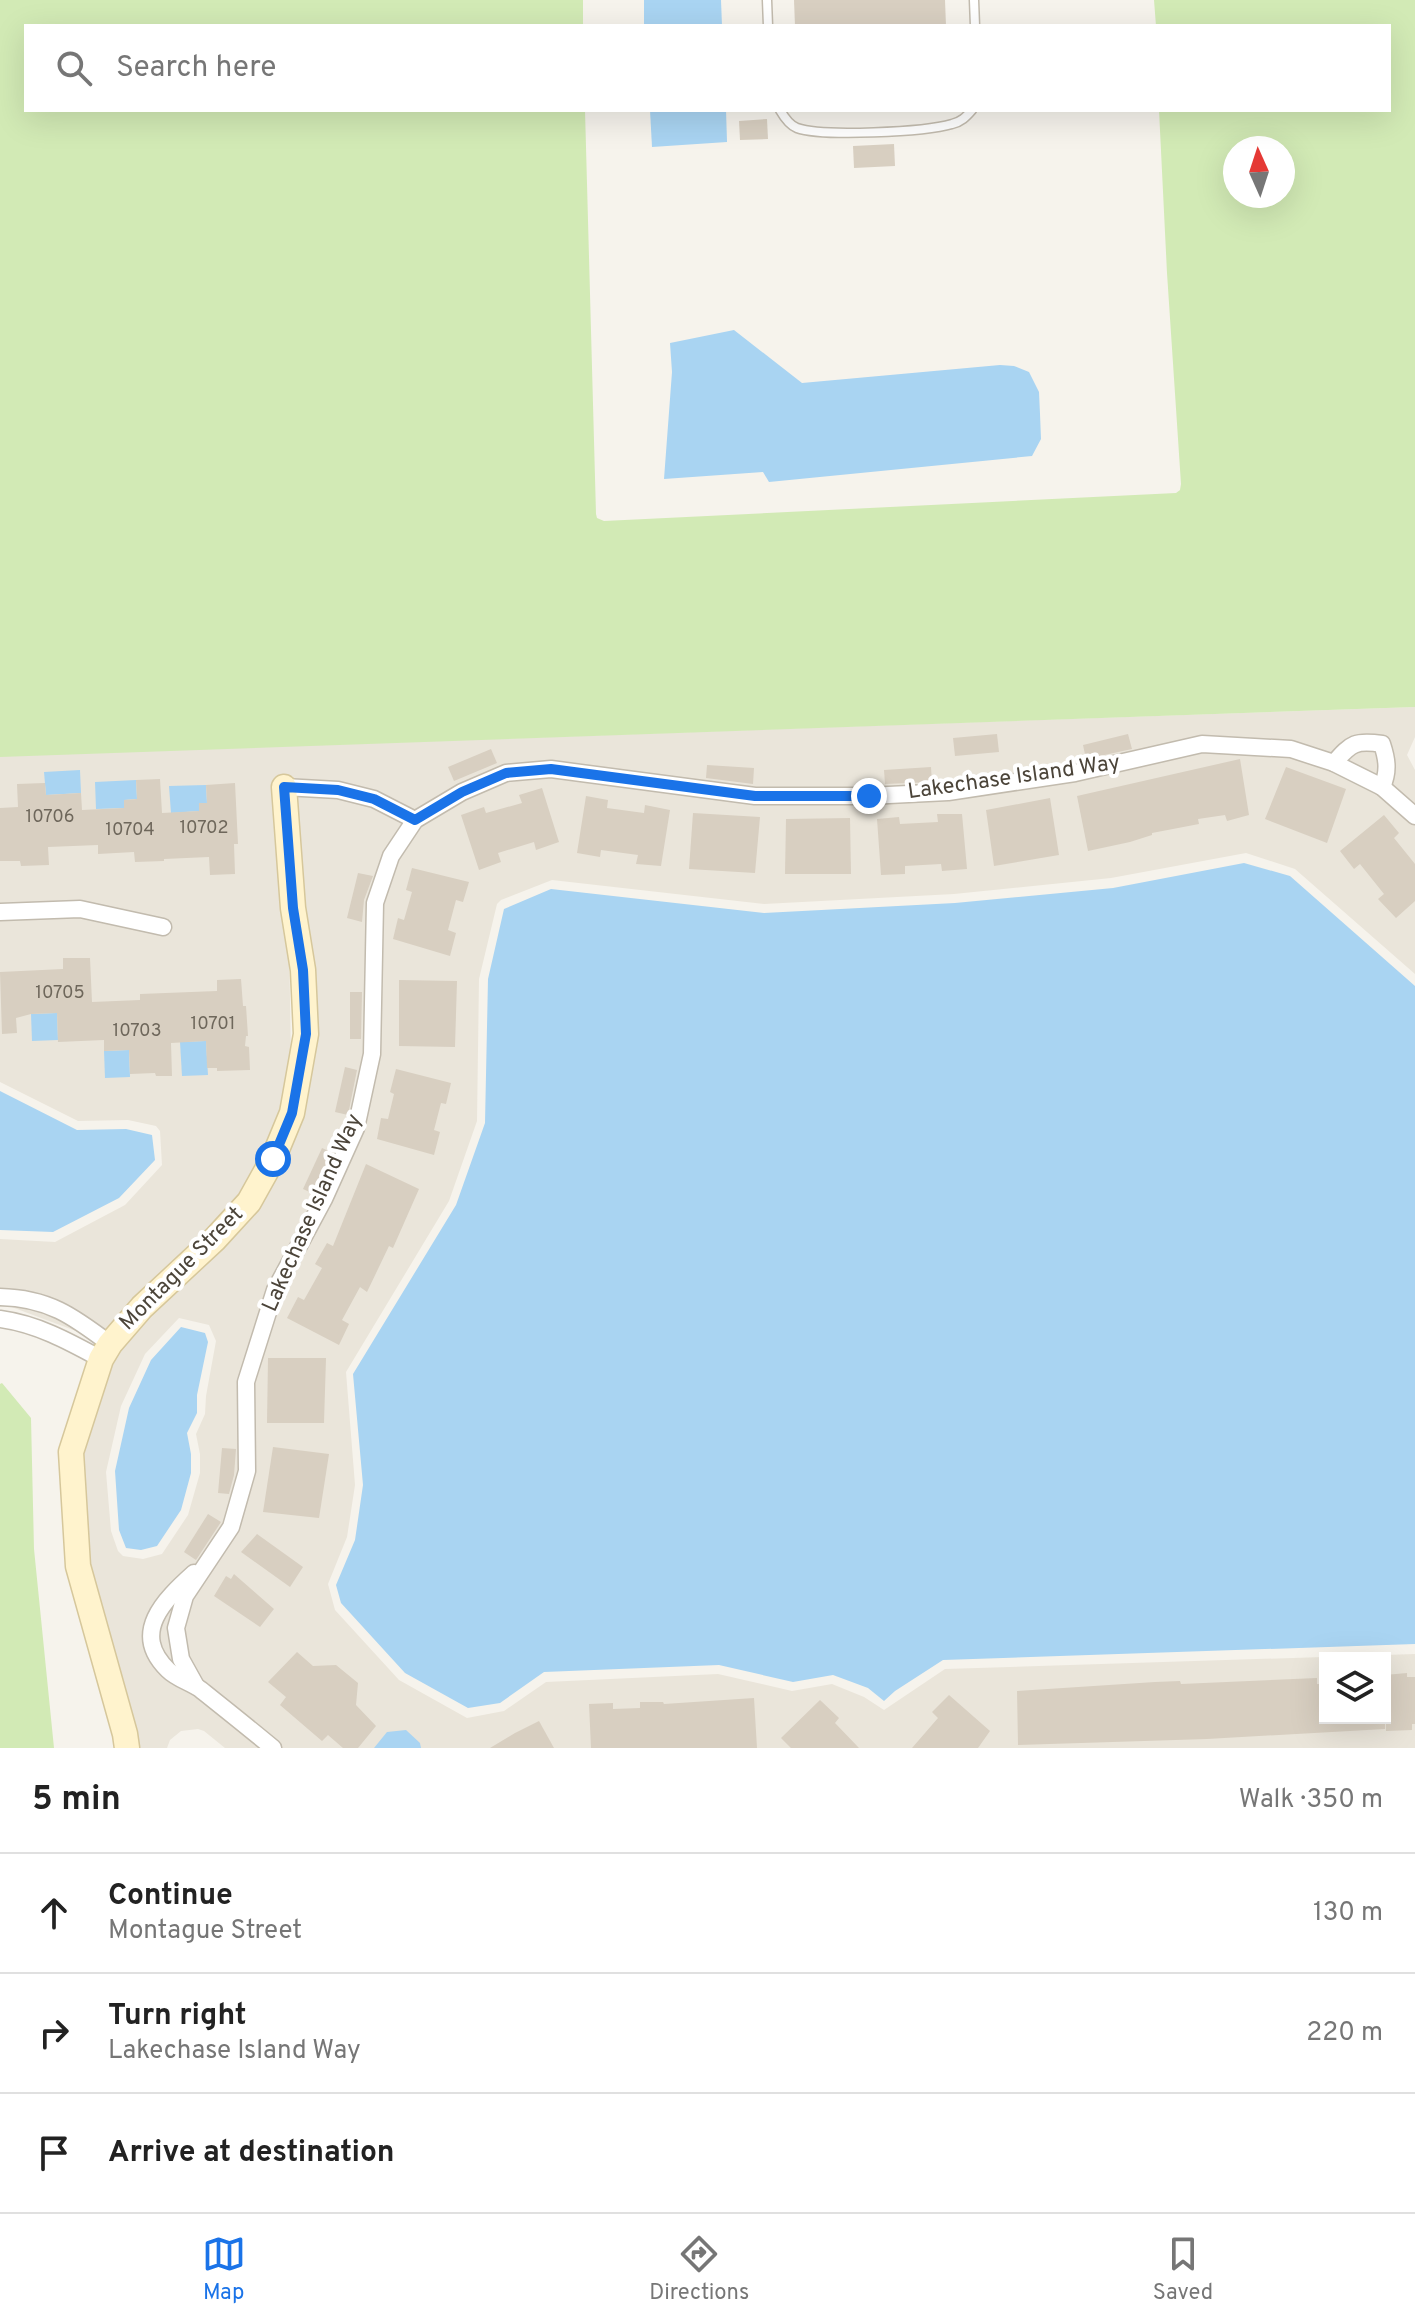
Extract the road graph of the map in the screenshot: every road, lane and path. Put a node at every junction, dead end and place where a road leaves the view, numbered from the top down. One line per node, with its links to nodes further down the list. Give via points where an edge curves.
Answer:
1 (767, 0): 3 (lane)
2 (974, 0): 4 (lane)
3 (768, 24)
4 (975, 24)
5 (781, 112): 6 (lane, via 794,127 841,133 951,125)
6 (970, 112)
7 (1334, 763): 9 (street, Lakechase Island Way); 9 (street, via 1348,746 1364,741 1382,744 1387,759); 11 (street, Lakechase Island Way, via 1291,749 1202,744 1061,775 948,792 869,796 755,796 551,769 506,773)
8 (284, 787): 11 (street, via 338,790 374,799); 18 (street, Montague Street, via 306,1034 292,1113 249,1202 142,1307)
9 (1382, 787): 10 (street, Lakechase Island Way)
10 (1415, 816)
11 (415, 820): 19 (street, Lakechase Island Way, via 391,856 375,903 372,1054 356,1128 275,1290 246,1382 247,1471 231,1527)
12 (0, 912): 13 (street, via 80,909)
13 (163, 927)
14 (0, 1297): 15 (street)
15 (42, 1303): 17 (lane); 18 (street, via 76,1318)
16 (0, 1319): 17 (street)
17 (34, 1326): 18 (street)
18 (106, 1351): 21 (street, Montague Street, via 71,1452 78,1566)
19 (210, 1558): 20 (street, Lakechase Island Way, via 185,1596 176,1628 181,1659); 20 (street, Lakechase Island Way, via 153,1617 152,1649 169,1672)
20 (196, 1686): 22 (street, Lakechase Island Way)
21 (127, 1748)
22 (273, 1748)

